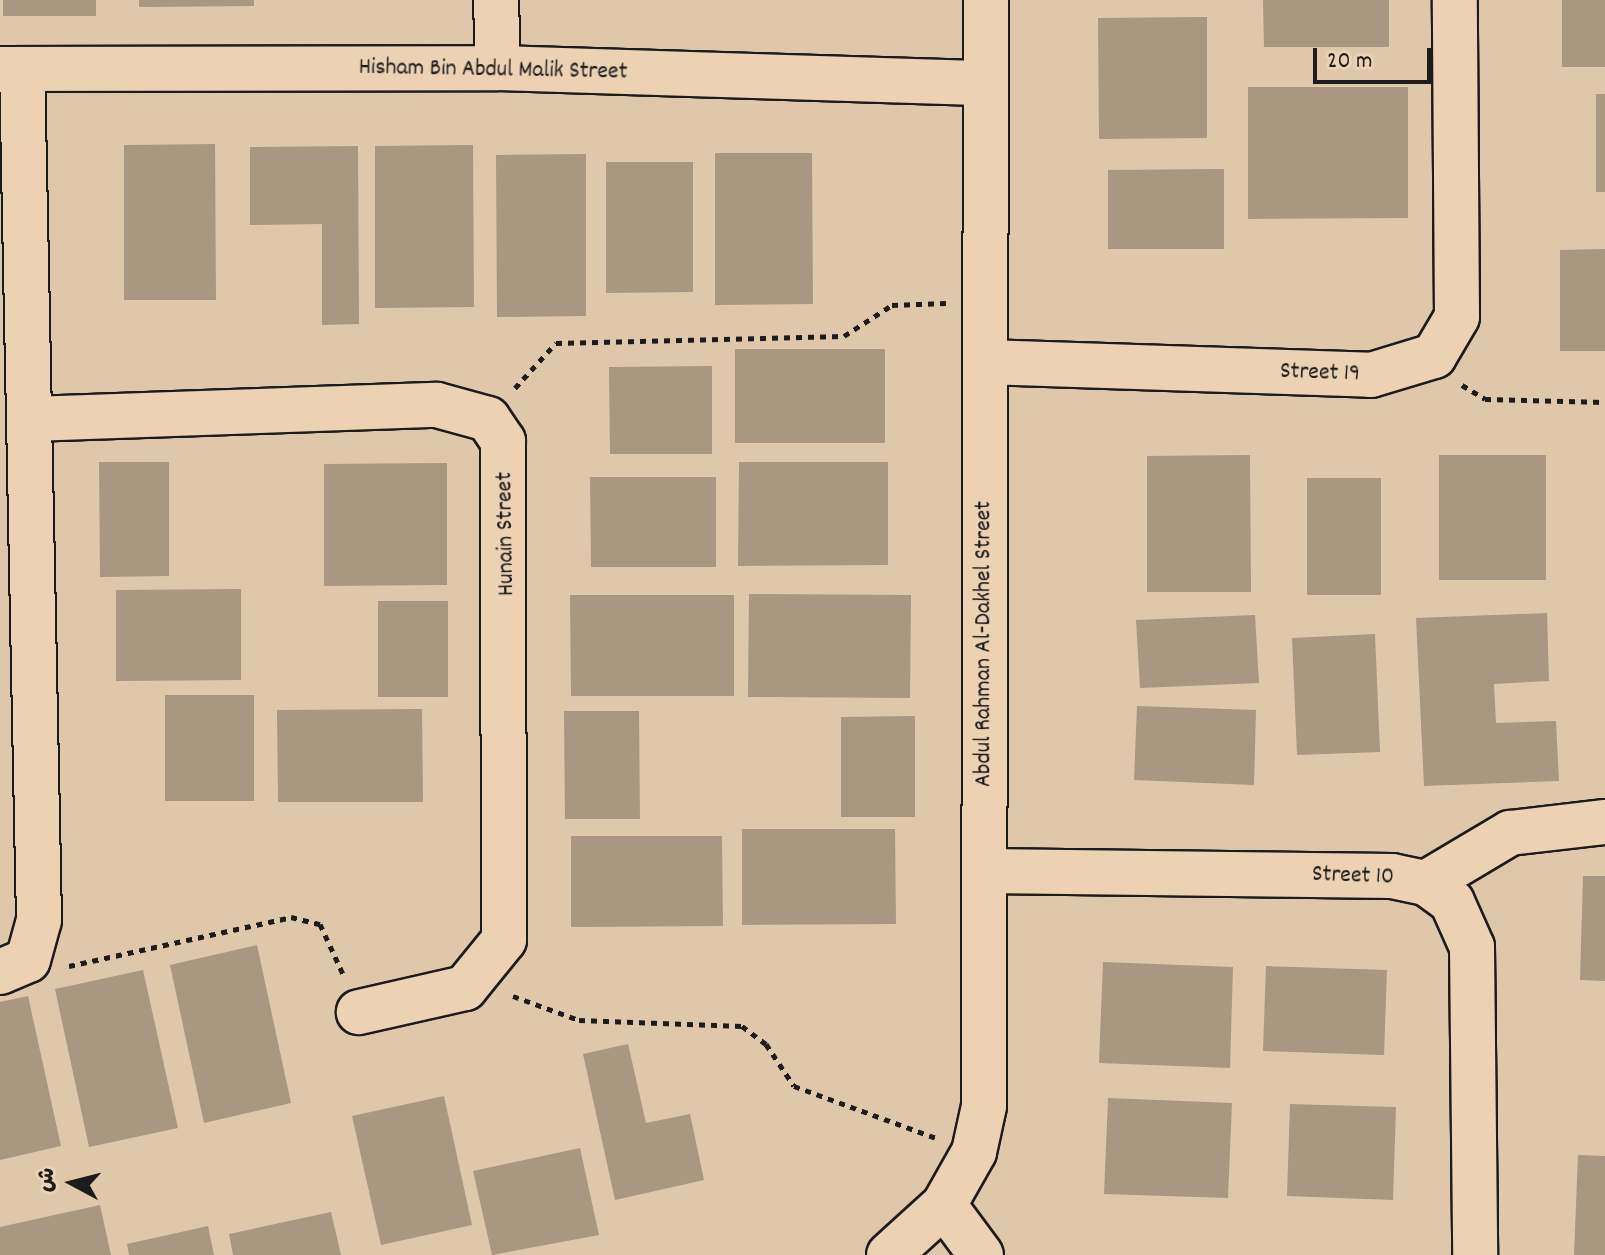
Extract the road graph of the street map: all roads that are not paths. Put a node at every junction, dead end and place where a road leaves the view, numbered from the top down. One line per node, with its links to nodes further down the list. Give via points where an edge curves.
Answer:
1 (496, 0): 4 (street)
2 (986, 0): 6 (street, Abdul Rahman Al-Dakhel Street)
3 (1455, 0): 7 (street, Street 19, via 1457,317 1434,356 1371,375)
4 (498, 68): 5 (street, Hisham Bin Abdul Malik Street); 6 (street, Hisham Bin Abdul Malik Street)
5 (11, 69): 8 (street)
6 (986, 83): 7 (street, Abdul Rahman Al-Dakhel Street)
7 (985, 362): 11 (street, Abdul Rahman Al-Dakhel Street)
8 (31, 419): 9 (street); 14 (street, Hunain Street, via 437,405 488,419 503,441 508,472 504,940 480,977 465,988)
9 (13, 542): 13 (street, via 39,920)
10 (1605, 822): 12 (street, via 1510,833)
11 (985, 871): 12 (street, Street 10, via 1392,876); 15 (street, Abdul Rahman Al-Dakhel Street, via 984,1106 974,1152)
12 (1426, 883): 18 (street, Street 10, via 1452,902 1472,947)
13 (14, 966)
14 (359, 1012)
15 (944, 1205): 16 (street, Abdul Rahman Al-Dakhel Street); 17 (street)
16 (889, 1255)
17 (981, 1255)
18 (1475, 1255)

